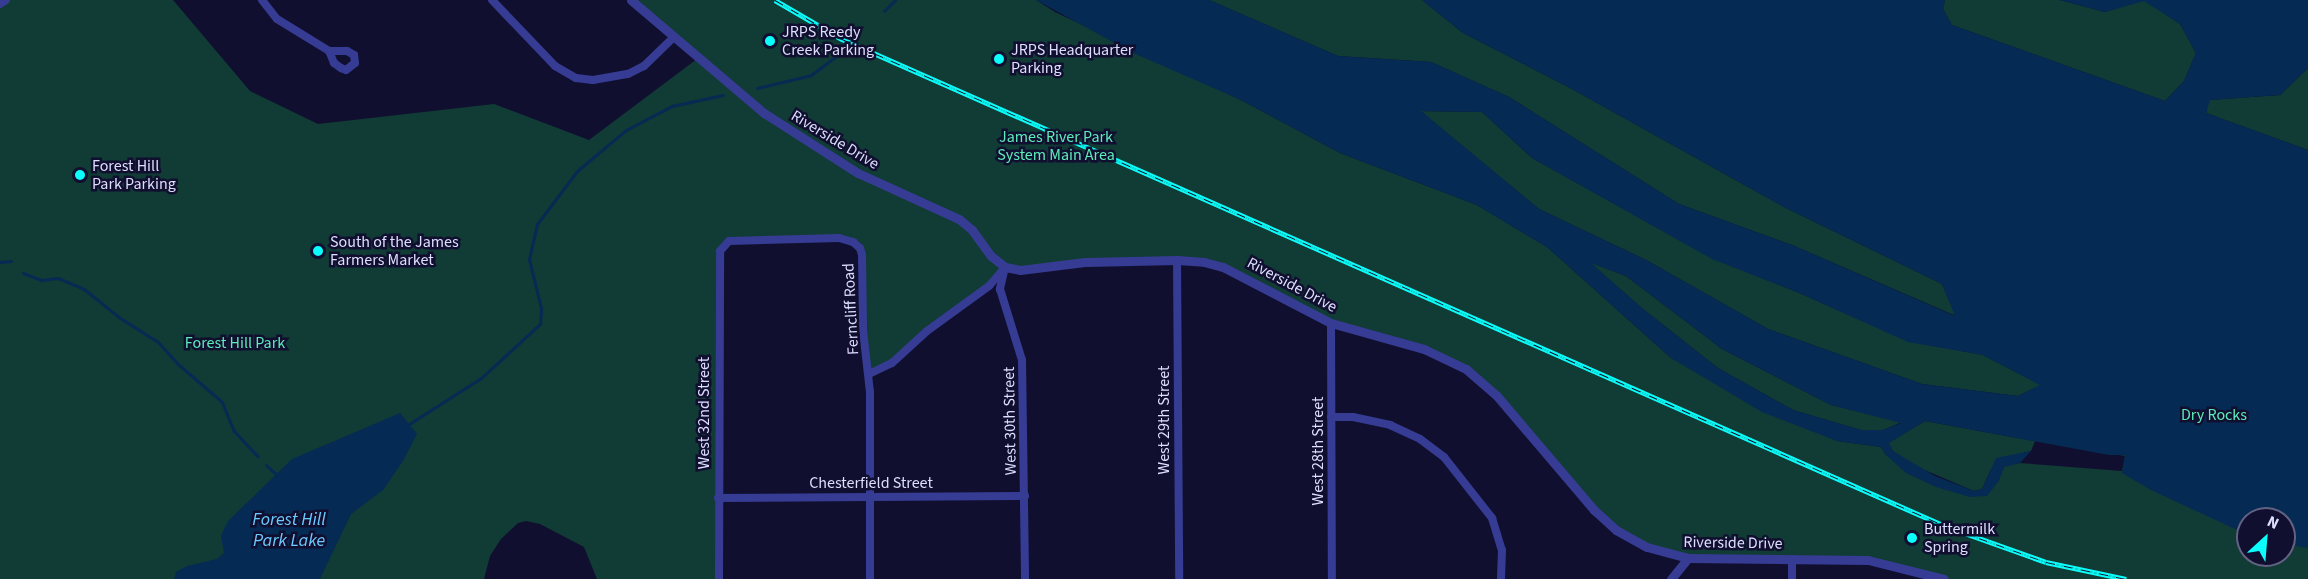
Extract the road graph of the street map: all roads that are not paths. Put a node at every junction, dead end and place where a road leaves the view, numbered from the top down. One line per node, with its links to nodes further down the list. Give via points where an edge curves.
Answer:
1 (6, 0): 5 (street)
2 (262, 0): 7 (street, via 277,19)
3 (492, 0): 6 (street, via 555,66 576,78 593,80 628,74 644,66)
4 (631, 0): 6 (street, Riverside Drive)
5 (0, 4)
6 (673, 38): 10 (street, Riverside Drive, via 764,113 810,145 858,173 963,222)
7 (329, 51)
8 (721, 247): 12 (street, Ferncliff Road, via 733,240 840,238 857,245 862,255 863,330); 16 (street, West 32nd Street)
9 (1177, 260): 10 (street, Riverside Drive, via 1085,262 1020,270); 11 (street, Riverside Drive, via 1232,270); 22 (street, West 29th Street)
10 (1005, 267): 12 (street, Ferncliff Road, via 989,286 934,325 892,363); 15 (street, West 30th Street, via 1001,295 1022,360)
11 (1331, 323): 13 (street, West 28th Street); 17 (street, Riverside Drive, via 1424,349 1466,369 1497,396 1606,522 1647,547)
12 (869, 374): 14 (street)
13 (1331, 417): 23 (street, West 28th Street); 24 (street, via 1390,425 1420,439 1444,457 1492,518 1502,550)
14 (868, 496): 15 (street, Chesterfield Street); 16 (street, Chesterfield Street); 20 (street)
15 (1024, 496): 21 (street, West 30th Street)
16 (718, 498): 19 (street, West 32nd Street)
17 (1688, 558): 18 (street, Riverside Drive); 25 (street)
18 (1792, 559): 26 (street); 27 (street, Riverside Drive, via 1869,560)
19 (718, 579)
20 (870, 579)
21 (1025, 579)
22 (1179, 579)
23 (1332, 579)
24 (1502, 579)
25 (1671, 579)
26 (1792, 579)
27 (1944, 579)

